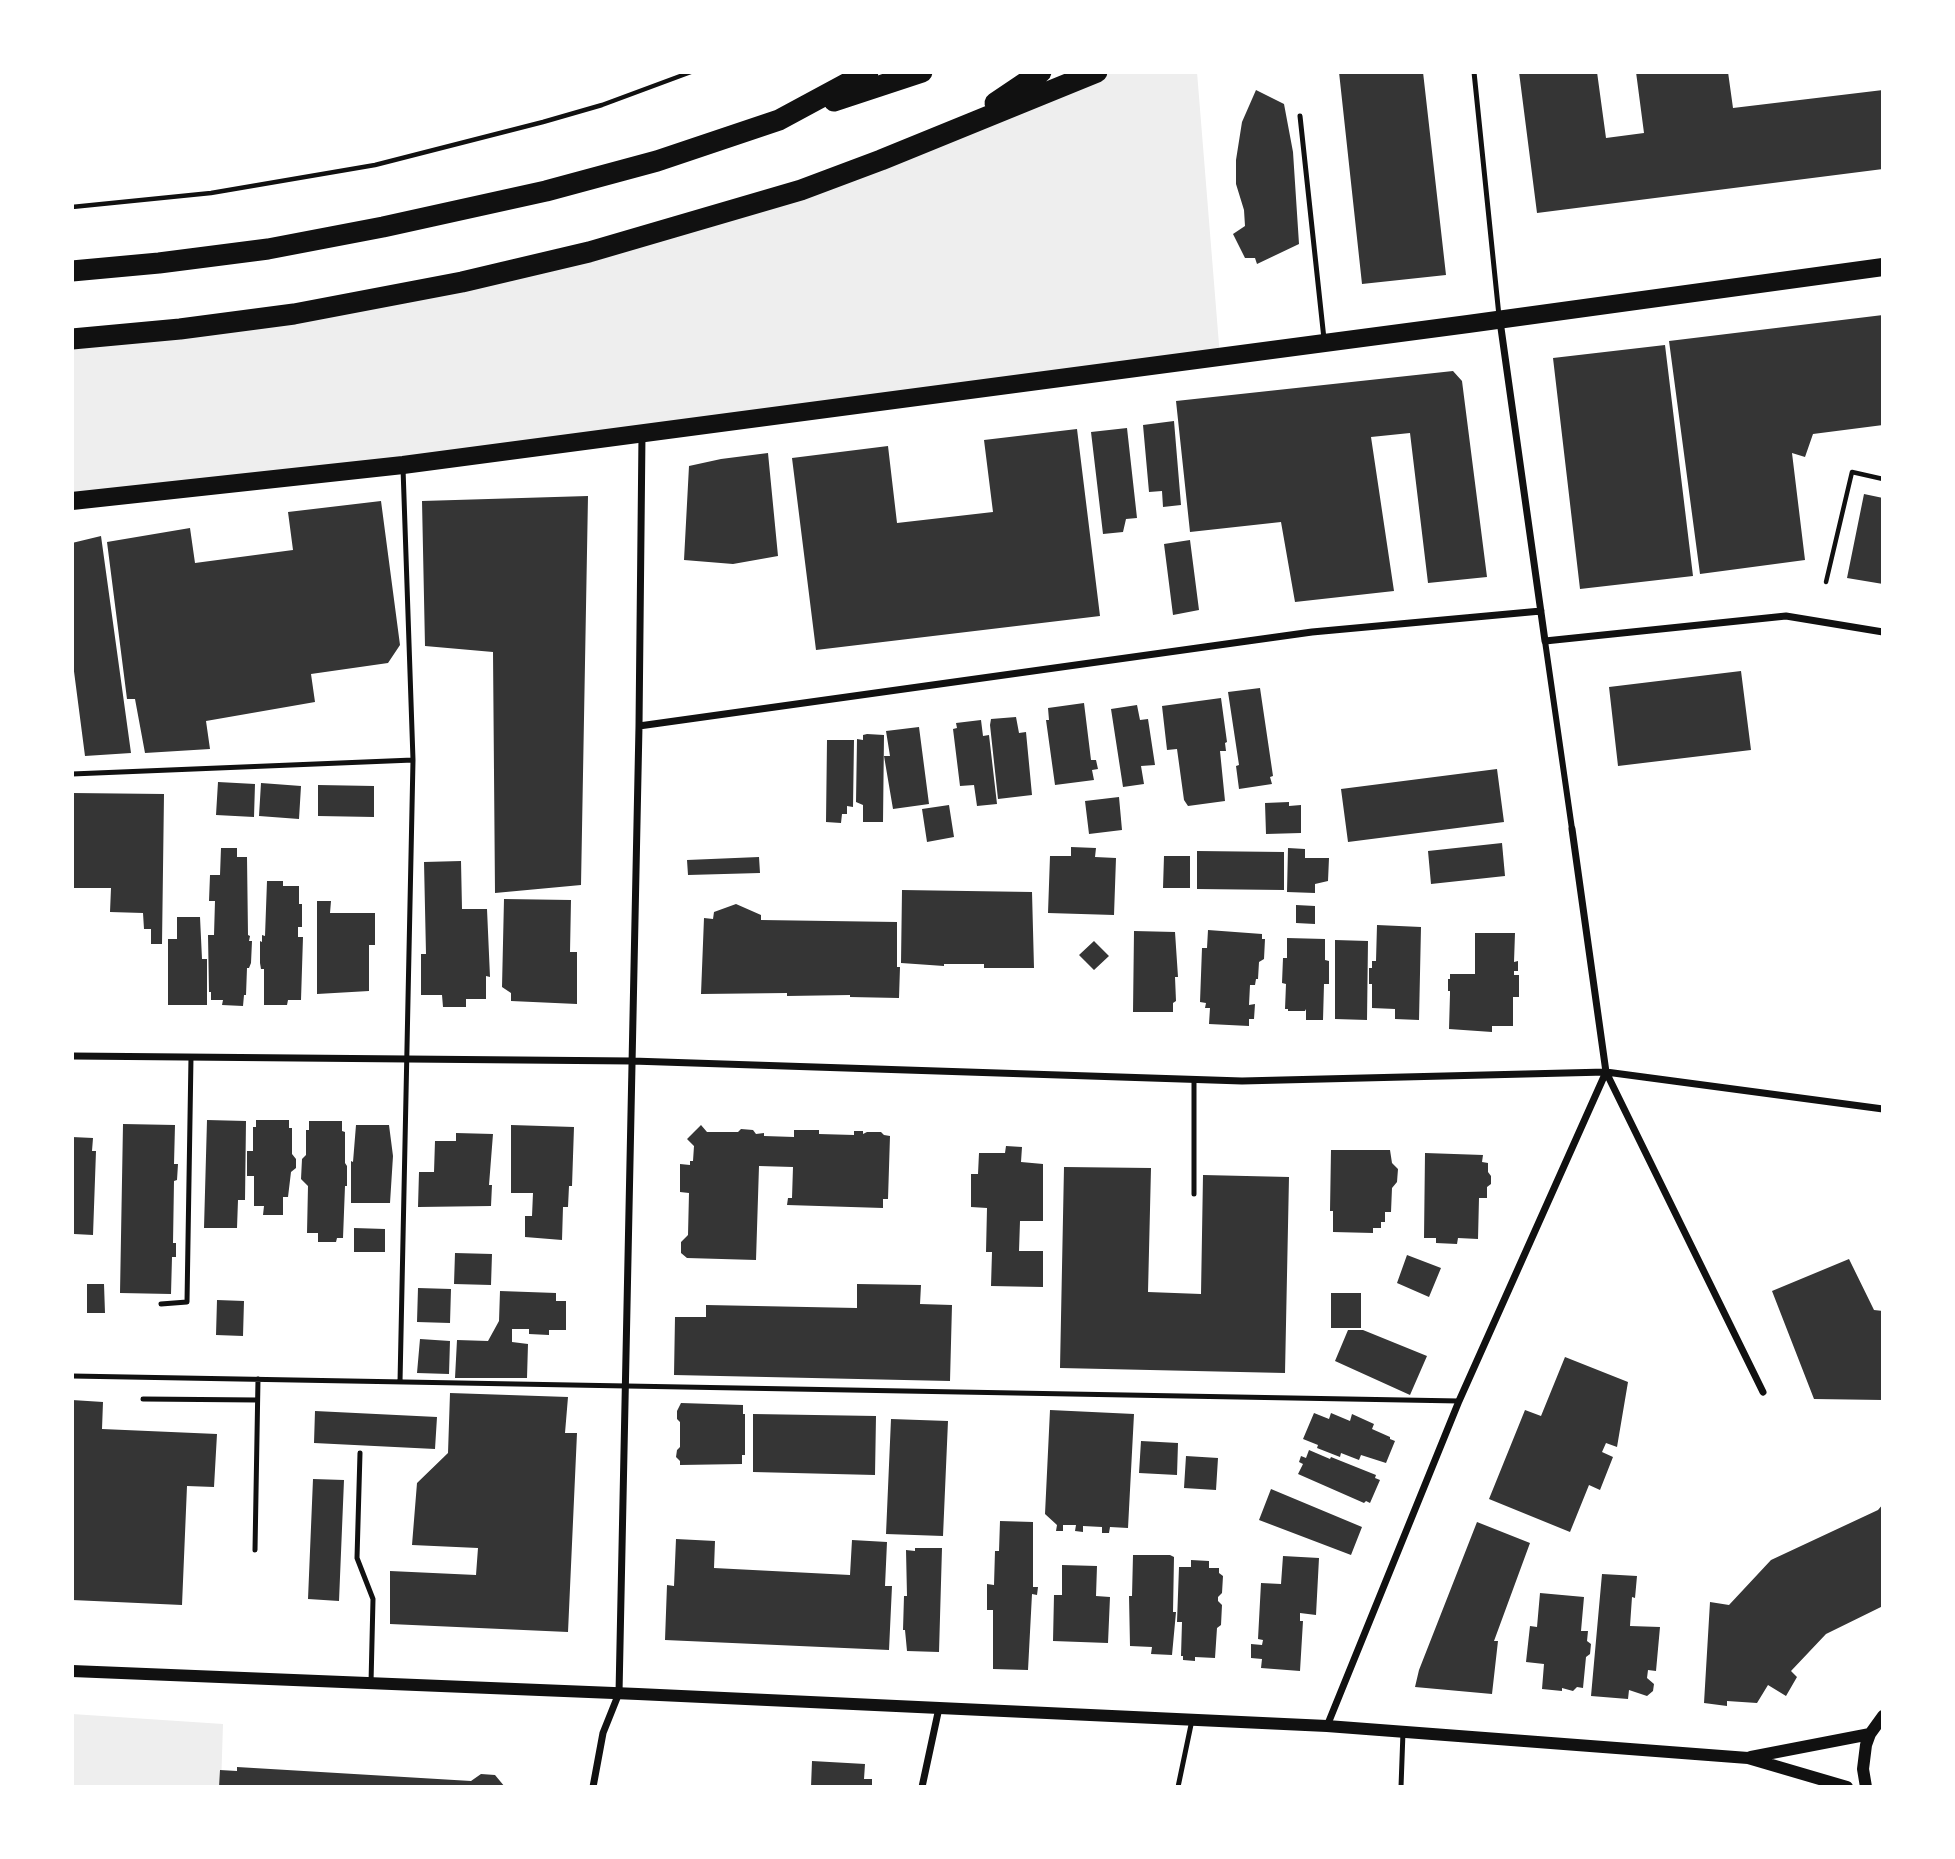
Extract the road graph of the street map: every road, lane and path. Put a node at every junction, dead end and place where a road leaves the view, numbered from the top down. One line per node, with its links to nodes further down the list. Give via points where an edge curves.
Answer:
1 (691, 72): 10 (path, via 567,115 374,165 211,193)
2 (868, 72): 8 (highway)
3 (922, 72): 8 (highway)
4 (1041, 72): 9 (highway)
5 (1097, 72): 9 (highway)
6 (1474, 72): 13 (lane)
7 (1300, 116): 15 (lane)
8 (779, 120): 12 (highway, via 657,161 491,204 268,249)
9 (962, 127): 14 (highway, via 756,205 516,270 294,314)
10 (72, 207)
11 (1883, 267): 13 (main road)
12 (72, 271)
13 (1500, 320): 15 (main road); 21 (street)
14 (72, 339)
15 (1325, 343): 16 (main road)
16 (642, 433): 17 (main road); 24 (street)
17 (403, 464): 19 (main road); 25 (lane)
18 (1883, 479): 20 (path, via 1852,472)
19 (72, 501)
20 (1826, 582)
21 (1541, 611): 23 (street); 24 (street, via 1312,632)
22 (1883, 632): 23 (street, via 1786,615)
23 (1545, 641): 27 (street)
24 (639, 726): 31 (street)
25 (413, 760): 26 (lane); 30 (lane)
26 (72, 775)
27 (1572, 829): 32 (street)
28 (72, 1056): 29 (street)
29 (191, 1057): 30 (street); 36 (lane, via 187,1302)
30 (406, 1059): 31 (street); 39 (lane)
31 (632, 1061): 33 (street); 40 (street)
32 (1606, 1072): 33 (street); 34 (street); 41 (street); 44 (street)
33 (1194, 1079): 35 (lane)
34 (1883, 1109)
35 (1194, 1194)
36 (161, 1304)
37 (72, 1376): 38 (lane)
38 (258, 1379): 39 (lane); 43 (lane)
39 (400, 1382): 40 (lane)
40 (624, 1387): 44 (lane); 49 (street)
41 (1763, 1392)
42 (143, 1399): 43 (lane)
43 (257, 1400): 46 (lane)
44 (1459, 1401): 53 (street)
45 (360, 1453): 48 (lane, via 357,1558 373,1599)
46 (255, 1550)
47 (72, 1671): 48 (street)
48 (371, 1683): 49 (street)
49 (619, 1693): 50 (street); 57 (street, via 603,1733)
50 (939, 1708): 52 (street); 58 (street)
51 (1883, 1717): 55 (street)
52 (1192, 1720): 53 (street); 59 (lane)
53 (1327, 1726): 54 (street)
54 (1403, 1732): 56 (street); 60 (lane)
55 (1870, 1734): 56 (street); 62 (street, via 1863,1769)
56 (1748, 1758): 61 (street)
57 (593, 1787)
58 (922, 1787)
59 (1178, 1787)
60 (1401, 1787)
61 (1847, 1787)
62 (1866, 1787)

